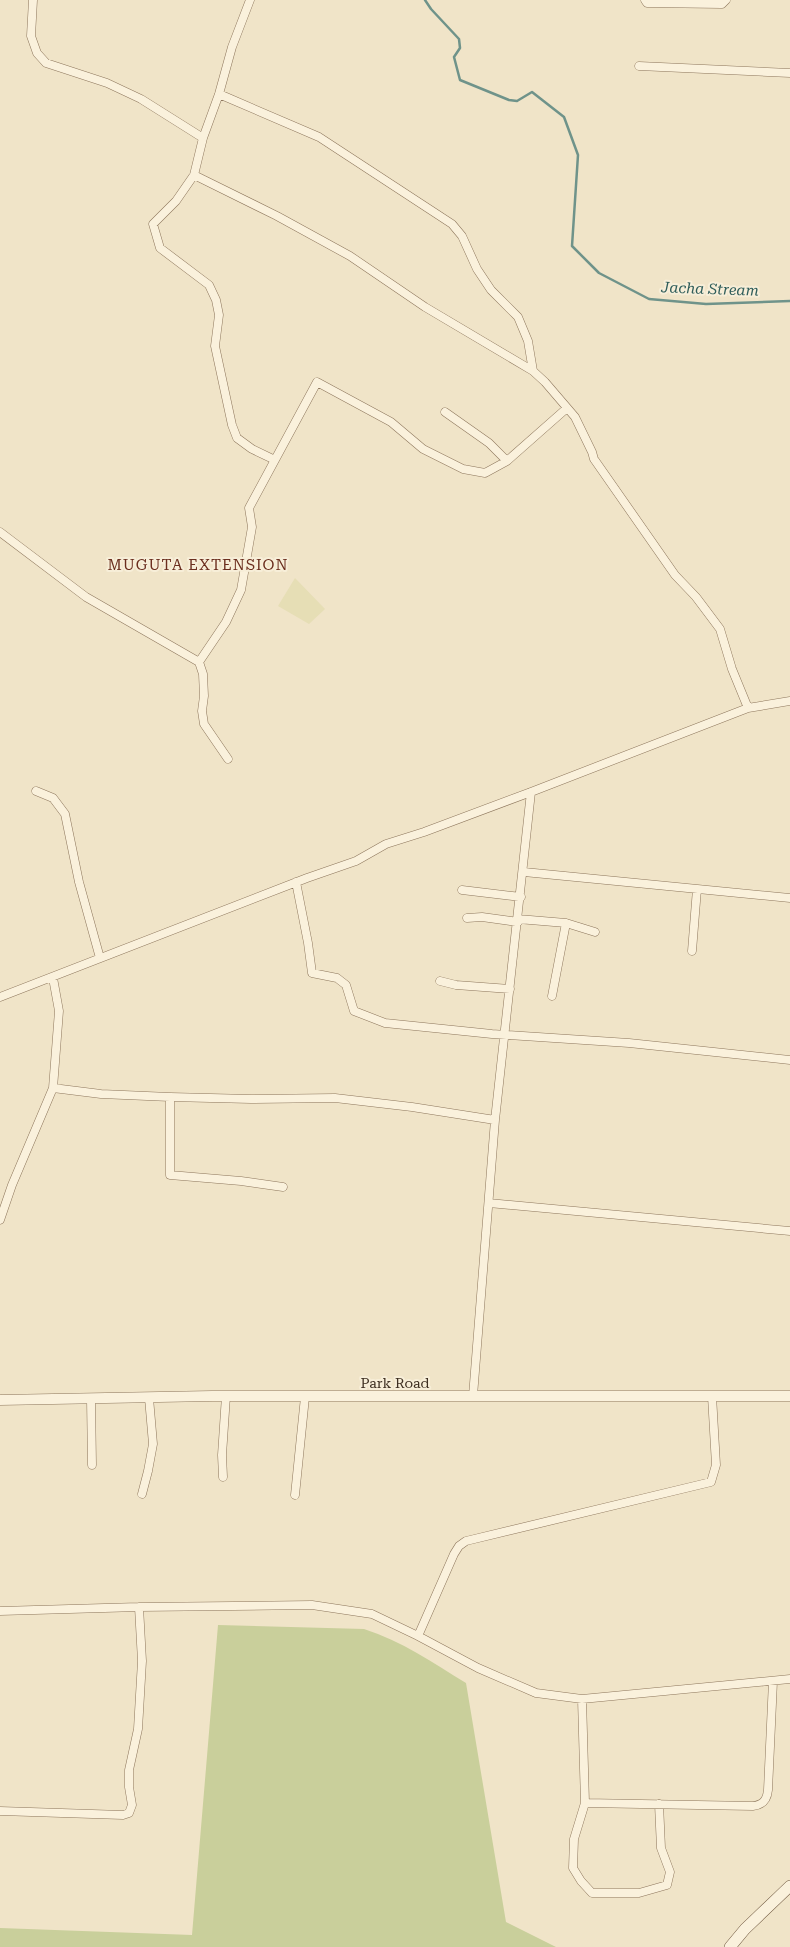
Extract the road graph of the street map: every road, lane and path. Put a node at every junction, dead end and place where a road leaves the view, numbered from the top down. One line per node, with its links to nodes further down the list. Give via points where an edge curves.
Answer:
1 (32, 0): 8 (street, via 31,36 37,53 46,63 107,83 140,99)
2 (250, 0): 7 (street)
3 (645, 0): 4 (street, via 722,4)
4 (726, 0)
5 (639, 66): 6 (street)
6 (790, 73)
7 (219, 94): 8 (street); 10 (street, via 319,137 452,224 462,236 491,290 518,317 528,341)
8 (203, 138): 9 (street)
9 (194, 175): 10 (street, via 350,256 424,307); 13 (street, via 176,202 153,224 160,248 209,284 216,300 219,315 215,346 237,438 252,450)
10 (533, 371): 11 (street)
11 (567, 408): 14 (street); 18 (street, via 581,425 594,459 642,530 720,629)
12 (445, 412): 14 (street, via 490,443)
13 (275, 460): 14 (street, via 317,382 391,422 423,449 463,470 485,473); 16 (street, via 249,508 252,527 239,596)
14 (507, 461)
15 (0, 532): 16 (street, via 86,597)
16 (199, 662): 19 (street, via 203,674 204,724)
17 (790, 701): 18 (street)
18 (748, 708): 21 (street)
19 (228, 760)
20 (36, 791): 33 (street, via 53,798 65,814)
21 (531, 792): 22 (street); 23 (street, via 386,844 356,861)
22 (524, 872): 24 (street); 26 (street)
23 (296, 882): 33 (street); 39 (street, via 312,973 337,978 346,985 354,1011 386,1023)
24 (697, 889): 27 (street); 32 (street)
25 (462, 890): 26 (street)
26 (521, 897): 29 (street)
27 (790, 898)
28 (467, 918): 29 (street)
29 (518, 921): 30 (street); 36 (street)
30 (566, 923): 31 (street); 37 (street)
31 (595, 932)
32 (692, 951)
33 (100, 958): 34 (street)
34 (53, 978): 38 (street); 41 (street, via 59,1010)
35 (440, 981): 36 (street)
36 (510, 989): 39 (street)
37 (552, 996)
38 (0, 997)
39 (504, 1035): 40 (street, via 620,1042); 43 (street)
40 (790, 1060)
41 (53, 1088): 42 (street); 46 (street)
42 (170, 1097): 43 (street, via 335,1098); 44 (street, via 170,1175)
43 (495, 1120): 45 (street)
44 (283, 1187)
45 (489, 1203): 47 (street); 49 (street)
46 (0, 1220)
47 (790, 1231)
48 (226, 1396): 52 (street, Park Road); 53 (street, Park Road); 57 (street)
49 (473, 1396): 50 (street, Park Road); 52 (street, Park Road)
50 (712, 1396): 51 (street, Park Road); 62 (street, via 716,1465 711,1482 466,1541 454,1554)
51 (790, 1396)
52 (305, 1397): 59 (street)
53 (149, 1398): 54 (street, Park Road); 58 (street, via 152,1444)
54 (91, 1399): 55 (street, Park Road); 56 (street)
55 (0, 1400)
56 (92, 1465)
57 (223, 1477)
58 (142, 1494)
59 (295, 1494)
60 (139, 1607): 61 (street); 62 (street, via 312,1604 372,1614); 68 (street, via 142,1661 138,1729 129,1770 132,1805 129,1813)
61 (0, 1611)
62 (418, 1636): 65 (street, via 536,1694)
63 (790, 1679): 64 (street)
64 (773, 1681): 65 (street); 67 (street, via 768,1790 764,1802 753,1806)
65 (582, 1699): 66 (street)
66 (585, 1803): 67 (street); 67 (street, via 574,1839 573,1868 592,1893 639,1893 666,1885 670,1872 661,1848)
67 (659, 1804)
68 (0, 1810)
69 (790, 1886): 70 (main road)
70 (730, 1947)

